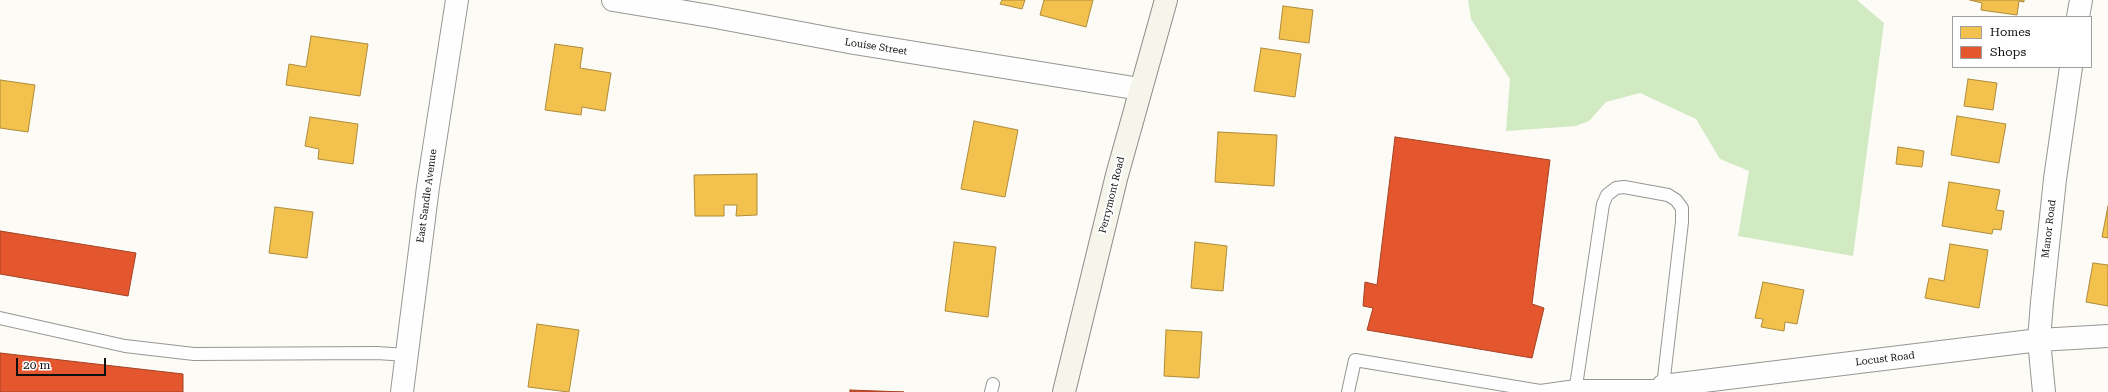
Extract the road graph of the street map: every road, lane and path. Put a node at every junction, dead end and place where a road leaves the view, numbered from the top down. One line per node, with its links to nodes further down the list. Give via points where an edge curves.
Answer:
1 (457, 0): 11 (street, East Sandle Avenue, via 428,187)
2 (613, 0): 7 (street, Louise Street, via 854,43)
3 (1166, 0): 7 (street, Perrymont Road)
4 (2081, 0): 5 (street)
5 (2078, 16)
6 (2071, 68): 10 (street, Manor Road, via 2049,232)
7 (1140, 89): 16 (street, Perrymont Road)
8 (0, 318): 11 (lane, via 126,346 194,354)
9 (2108, 336): 10 (street, Locust Road)
10 (2040, 340): 13 (street, Locust Road); 18 (street, Manor Road)
11 (406, 355): 15 (street, East Sandle Avenue)
12 (1576, 386): 13 (lane); 13 (lane, via 1603,204 1607,195 1616,188 1624,187 1668,195 1682,208); 14 (lane, via 1540,391)
13 (1663, 386)
14 (1519, 390): 17 (lane, via 1355,360)
15 (402, 392)
16 (1064, 392)
17 (1348, 392)
18 (2044, 392)

